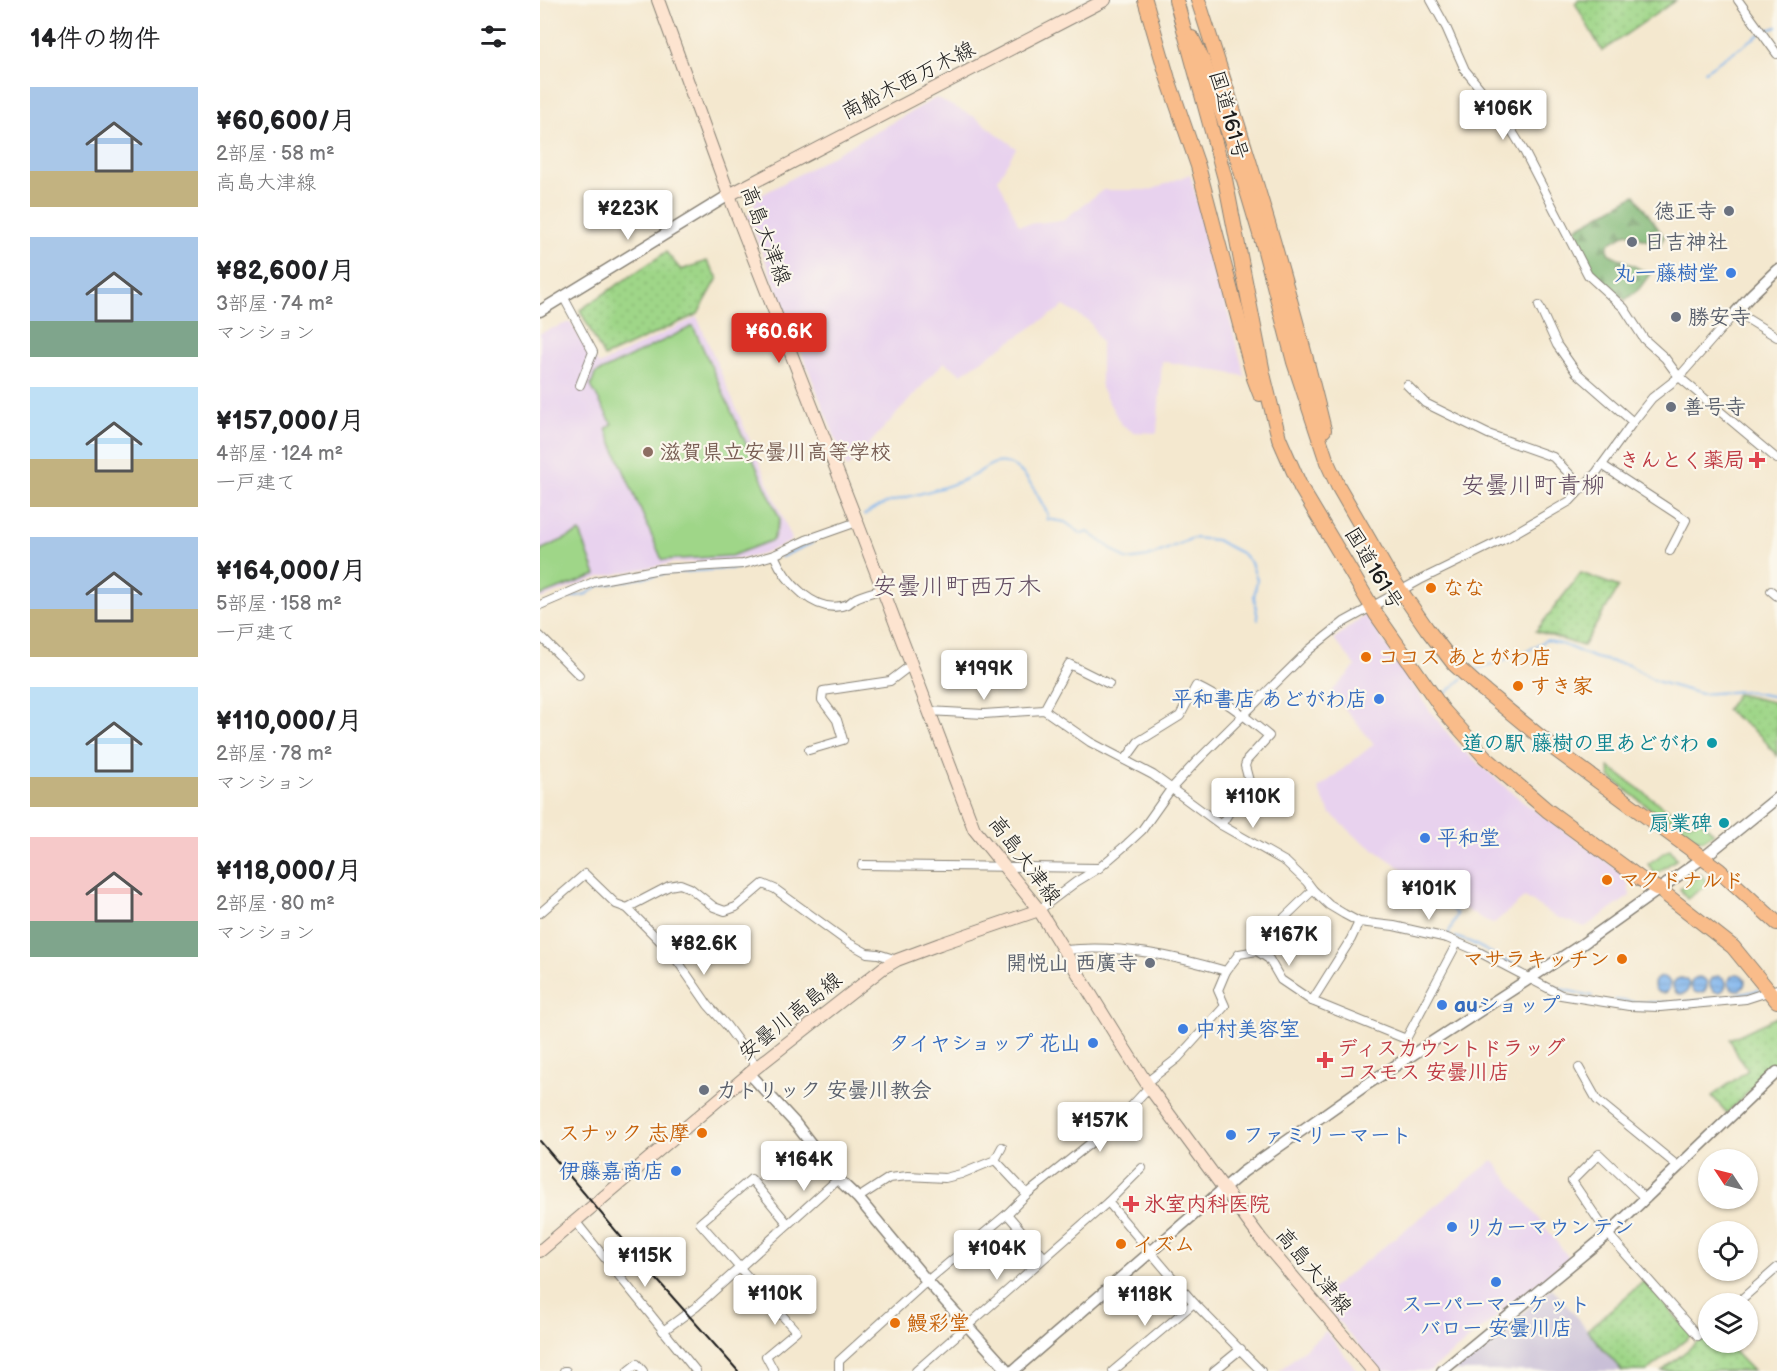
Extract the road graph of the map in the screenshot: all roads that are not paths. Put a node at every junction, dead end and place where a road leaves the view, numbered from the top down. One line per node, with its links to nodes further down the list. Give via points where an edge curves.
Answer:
1 (658, 0): 9 (main road, 高島大津線)
2 (1105, 0): 9 (main road, 南船木西万木線)
3 (1145, 0): 20 (highway, via 1197,166 1254,378)
4 (1198, 0): 22 (highway, via 1307,357 1329,452)
5 (1431, 0): 16 (street, via 1465,70 1523,148 1588,275 1624,308 1644,339)
6 (1738, 0): 8 (street)
7 (1177, 4): 20 (highway, 国道161号, via 1225,179); 22 (highway, 国道161号, via 1203,61 1236,154 1293,362)
8 (1777, 54)
9 (729, 195): 11 (street); 25 (main road, 高島大津線)
10 (1777, 270): 14 (street)
11 (564, 298): 13 (street); 17 (street, via 593,352)
12 (1539, 306): 19 (street, via 1557,345 1576,372)
13 (540, 311)
14 (1736, 312): 15 (street); 16 (street)
15 (1777, 337)
16 (1679, 377): 19 (street, via 1652,398); 21 (street)
17 (580, 385)
18 (1407, 385): 24 (street, via 1425,403 1488,434 1553,457)
19 (1632, 422): 23 (street)
20 (1279, 438): 31 (highway, 国道161号, via 1301,488)
21 (1777, 459)
22 (1327, 462): 29 (highway, 国道161号, via 1357,521)
23 (1602, 465): 24 (street); 26 (street, via 1686,520)
24 (1583, 488): 29 (street, via 1540,520)
25 (857, 522): 27 (street); 28 (main road, 高島大津線)
26 (1670, 551)
27 (774, 555): 28 (street, via 796,588 828,607 848,604); 30 (street, via 743,564 660,569 596,581)
28 (883, 589): 33 (main road, 高島大津線)
29 (1401, 592): 31 (street); 44 (highway, 国道161号, via 1454,664 1483,690 1556,750)
30 (540, 605)
31 (1372, 607): 38 (street, via 1344,622 1309,650); 49 (highway, 国道161号, via 1443,710 1485,757 1546,810)
32 (540, 636): 34 (street)
33 (911, 665): 37 (main road, 高島大津線); 39 (street, via 890,681 823,691 822,700 837,720 843,740)
34 (579, 675)
35 (1109, 684): 36 (street, via 1069,664)
36 (1044, 710): 37 (street, via 984,714); 40 (street, via 1090,742)
37 (928, 711): 46 (main road, 高島大津線, via 974,830)
38 (1245, 716): 40 (street, via 1196,686 1180,716 1138,742); 41 (street); 43 (street, via 1269,736 1247,760 1249,781)
39 (809, 750)
40 (1125, 760): 41 (street)
41 (1171, 789): 43 (street); 47 (street, via 1142,830)
42 (1777, 798): 44 (street)
43 (1221, 825): 48 (street, via 1286,862)
44 (1703, 858): 49 (street); 54 (highway, 国道161号)
45 (862, 865): 46 (street)
46 (1005, 867): 47 (street); 51 (main road, 高島大津線)
47 (1099, 868): 51 (street)
48 (1312, 890): 53 (street); 57 (street)
49 (1660, 890): 60 (street); 61 (highway, 国道161号, via 1733,947)
50 (627, 908): 52 (street, via 616,904 585,874); 58 (street, via 680,884 725,911 763,884 849,943 867,953); 64 (street, via 679,963 726,1025)
51 (1039, 910): 56 (main road, 高島大津線); 58 (main road, 安曇川高島線)
52 (540, 913)
53 (1359, 922): 55 (street, via 1394,926); 62 (street)
54 (1777, 923)
55 (1457, 943): 60 (street); 62 (street, via 1406,1039)
56 (1065, 950): 59 (street, via 1121,950 1174,957); 66 (main road, 高島大津線)
57 (1257, 951): 59 (street, via 1239,954); 62 (street, via 1269,959 1281,980)
58 (897, 960): 64 (main road, 安曇川高島線)
59 (1226, 971): 66 (street, via 1218,990 1225,1006 1178,1058)
60 (1530, 979): 61 (street, via 1561,995 1629,1006 1715,1003); 72 (street, via 1369,1083)
61 (1775, 994)
62 (1312, 1001)
63 (1579, 1068): 69 (street, via 1597,1100)
64 (753, 1070): 71 (street); 78 (main road, 安曇川高島線)
65 (1777, 1072): 69 (street)
66 (1148, 1084): 72 (main road, 高島大津線); 73 (street, via 1118,1122)
67 (1002, 1147): 68 (street)
68 (994, 1160): 73 (street); 74 (street, via 945,1178 889,1178)
69 (1679, 1167): 75 (street)
70 (1142, 1168): 76 (street)
71 (838, 1179): 74 (street); 79 (street)
72 (1224, 1187): 82 (street); 104 (main road, 高島大津線, via 1261,1239)
73 (1027, 1194): 77 (street)
74 (858, 1198): 86 (street)
75 (1646, 1199): 80 (street); 80 (street, via 1599,1154 1572,1181)
76 (1108, 1202): 82 (street); 83 (street)
77 (1006, 1214): 83 (street); 86 (street)
78 (575, 1221): 81 (main road, 安曇川高島線); 90 (street)
79 (788, 1224): 84 (street); 84 (street, via 751,1179 700,1223)
80 (1608, 1234): 91 (street); 105 (street)
81 (540, 1251)
82 (1150, 1251): 88 (street); 100 (street)
83 (1044, 1257): 89 (street)
84 (741, 1267): 90 (street); 96 (street, via 796,1331 766,1356)
85 (1777, 1268): 87 (street)
86 (927, 1281): 89 (street); 97 (street, via 839,1360)
87 (1749, 1293)
88 (1194, 1303): 92 (street); 101 (street)
89 (967, 1325): 98 (street); 99 (street)
90 (663, 1331): 95 (street)
91 (1698, 1336)
92 (1240, 1349): 102 (street); 103 (street)
93 (628, 1371): 94 (street, via 637,1364)
94 (643, 1371)
95 (696, 1371)
96 (774, 1371)
97 (839, 1371)
98 (916, 1371)
99 (1008, 1371)
100 (1013, 1371)
101 (1113, 1371)
102 (1214, 1371)
103 (1261, 1371)
104 (1373, 1371)
105 (1442, 1371)

